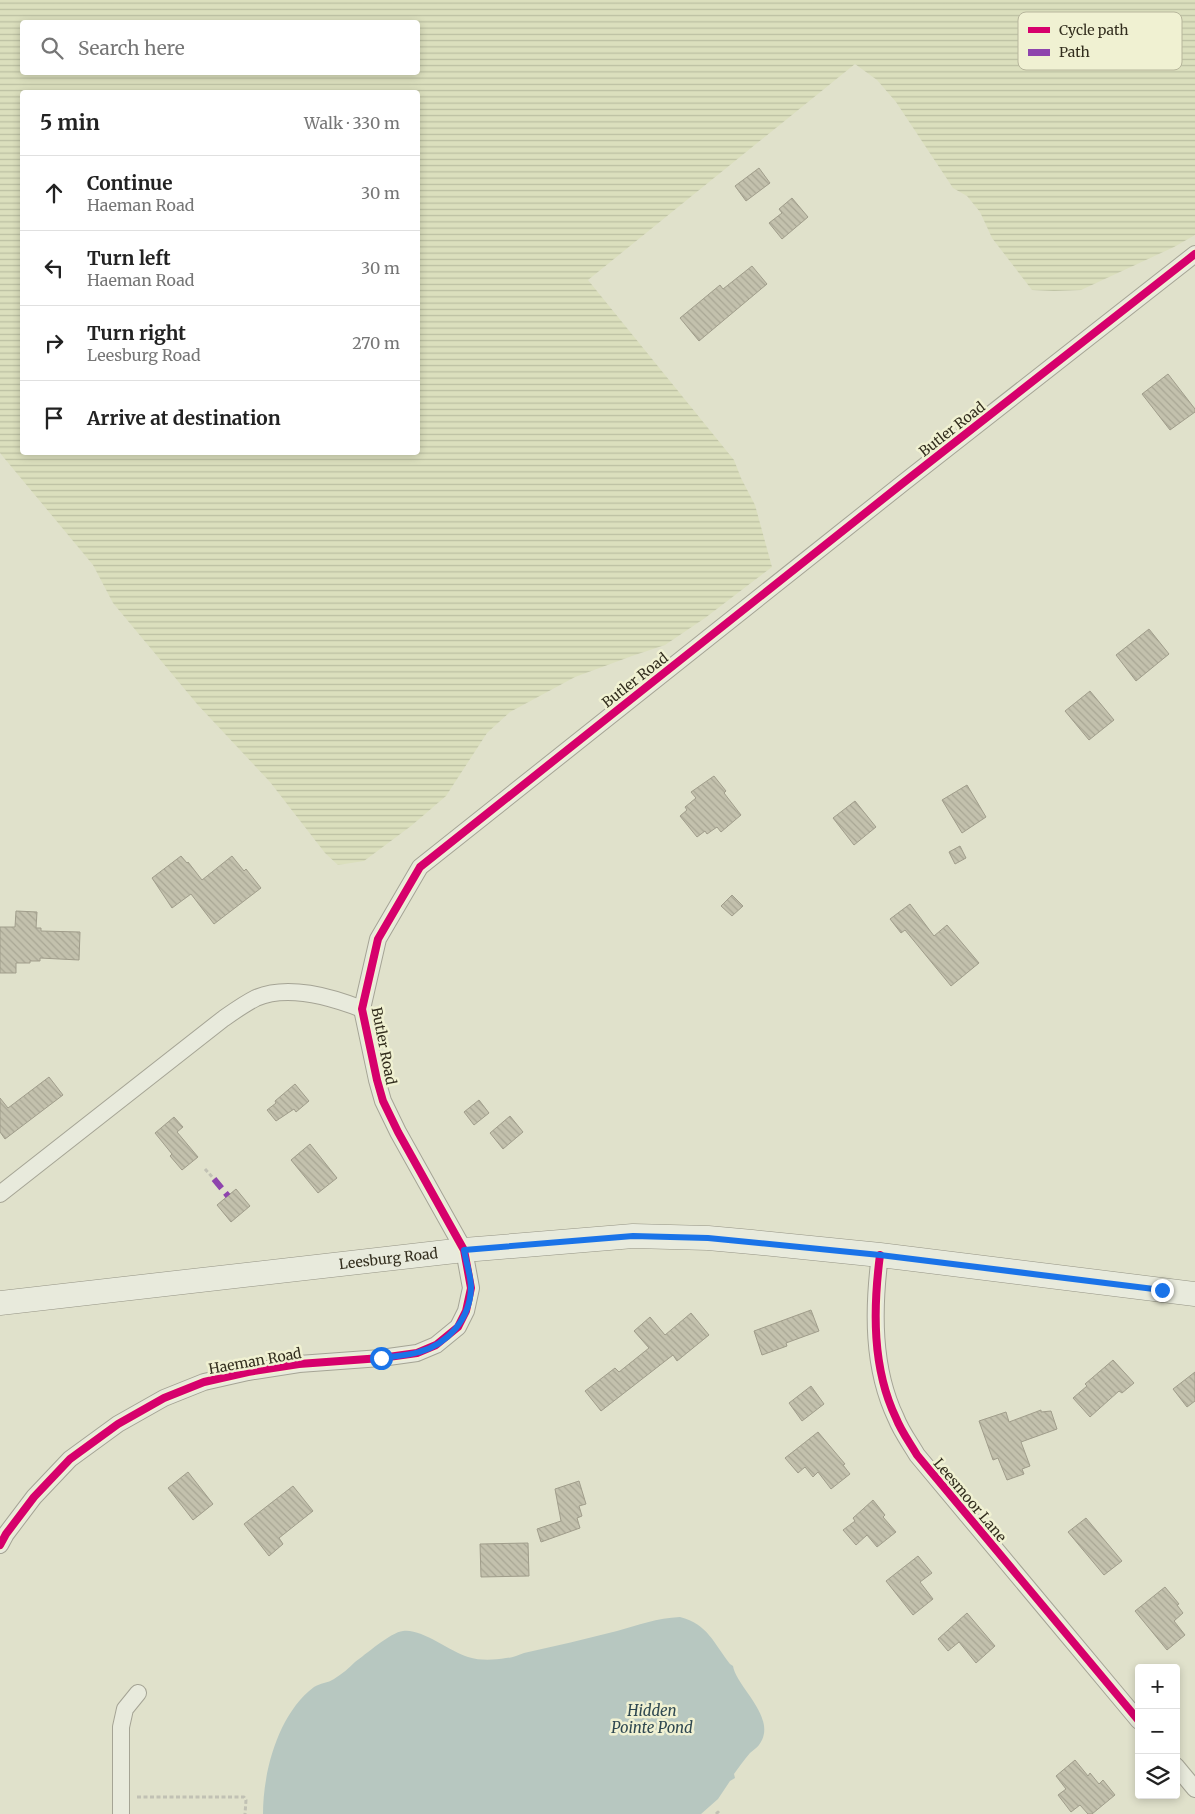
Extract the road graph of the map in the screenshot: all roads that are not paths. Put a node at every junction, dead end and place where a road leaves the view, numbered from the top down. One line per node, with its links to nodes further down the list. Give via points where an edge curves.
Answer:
1 (1195, 254): 2 (street, Butler Road, via 420,866 378,939)
2 (362, 1009): 3 (street, Butler Road, via 328,997 305,994 273,994 257,998 223,1019); 4 (street, Butler Road, via 383,1101)
3 (0, 1194)
4 (464, 1250): 5 (main road, Leesburg Road, via 670,1236); 7 (main road, Leesburg Road); 8 (street, Haeman Road, via 471,1288 466,1311 458,1327 436,1345 417,1353 248,1372 204,1382 164,1398 118,1424 70,1459 34,1497)
5 (880, 1255): 6 (main road, Leesburg Road); 10 (street, Leesmoor Lane, via 876,1293 877,1343 882,1381 896,1419 917,1455)
6 (1195, 1294)
7 (0, 1303)
8 (0, 1545)
9 (138, 1693): 13 (street, via 125,1709 121,1727)
10 (1135, 1716)
11 (1180, 1771): 12 (street)
12 (1195, 1789)
13 (121, 1814)

